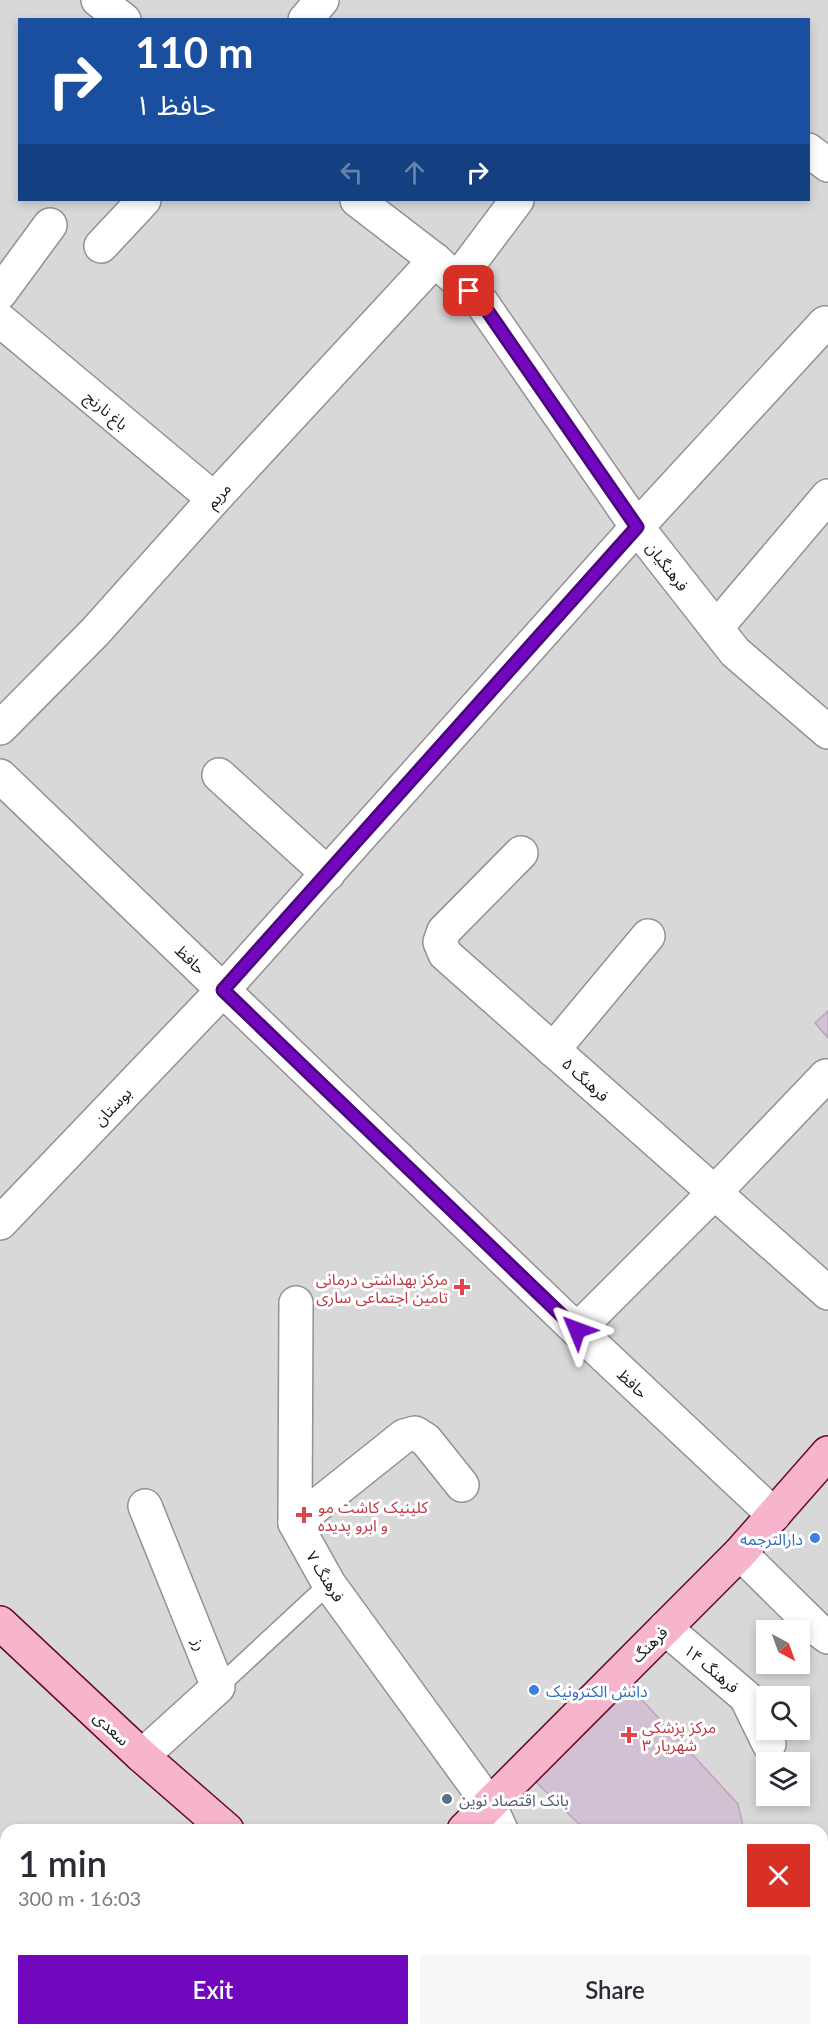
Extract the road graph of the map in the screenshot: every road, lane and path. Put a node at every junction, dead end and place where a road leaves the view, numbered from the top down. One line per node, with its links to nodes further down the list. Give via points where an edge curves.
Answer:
1 (98, 0): 3 (street)
2 (322, 0): 4 (street)
3 (121, 18)
4 (307, 18)
5 (810, 152): 6 (street)
6 (828, 165)
7 (143, 201): 11 (street)
8 (358, 201): 12 (street, فرهنگیان)
9 (516, 201): 12 (street, مریم)
10 (50, 225): 13 (street)
11 (101, 246)
12 (446, 270): 17 (street, مریم); 18 (street, فرهنگیان, via 482,303)
13 (0, 293)
14 (0, 320): 17 (street, باغ نارنج)
15 (825, 323): 18 (street, بوستان)
16 (828, 496): 19 (street)
17 (214, 499): 20 (street, مریم, via 94,632)
18 (637, 527): 19 (street, فرهنگیان); 25 (street, بوستان)
19 (716, 628): 21 (street, فرهنگیان, via 735,652)
20 (0, 728)
21 (828, 732)
22 (219, 775): 25 (street)
23 (0, 776): 27 (street, حافظ)
24 (521, 852): 28 (street, فرهنگ ۵, via 444,931 440,942 445,954)
25 (328, 874): 27 (street, بوستان)
26 (648, 936): 28 (street)
27 (223, 990): 31 (street, بوستان); 34 (street, حافظ)
28 (553, 1050): 30 (street, فرهنگ ۵)
29 (826, 1076): 30 (street)
30 (714, 1193): 32 (street, فرهنگ ۵); 34 (street)
31 (0, 1223)
32 (828, 1293)
33 (296, 1304): 39 (street, فرهنگ ۷)
34 (577, 1330): 38 (street, حافظ)
35 (828, 1453): 38 (main road, فرهنگ)
36 (462, 1485): 39 (street, via 426,1440 415,1433 404,1436)
37 (145, 1506): 45 (street, رز)
38 (774, 1515): 40 (main road, فرهنگ)
39 (295, 1523): 41 (street, فرهنگ ۷)
40 (740, 1553): 43 (main road, فرهنگ); 44 (street)
41 (329, 1584): 45 (lane); 48 (street, فرهنگ ۷)
42 (0, 1623): 47 (main road, سعدی)
43 (665, 1628): 46 (street, فرهنگ ۱۴, via 746,1696); 48 (main road, فرهنگ)
44 (828, 1637)
45 (218, 1687): 47 (street)
46 (769, 1744)
47 (142, 1756): 49 (main road, سعدی)
48 (495, 1817): 50 (main road, فرهنگ)
49 (220, 1824)
50 (478, 1824)

